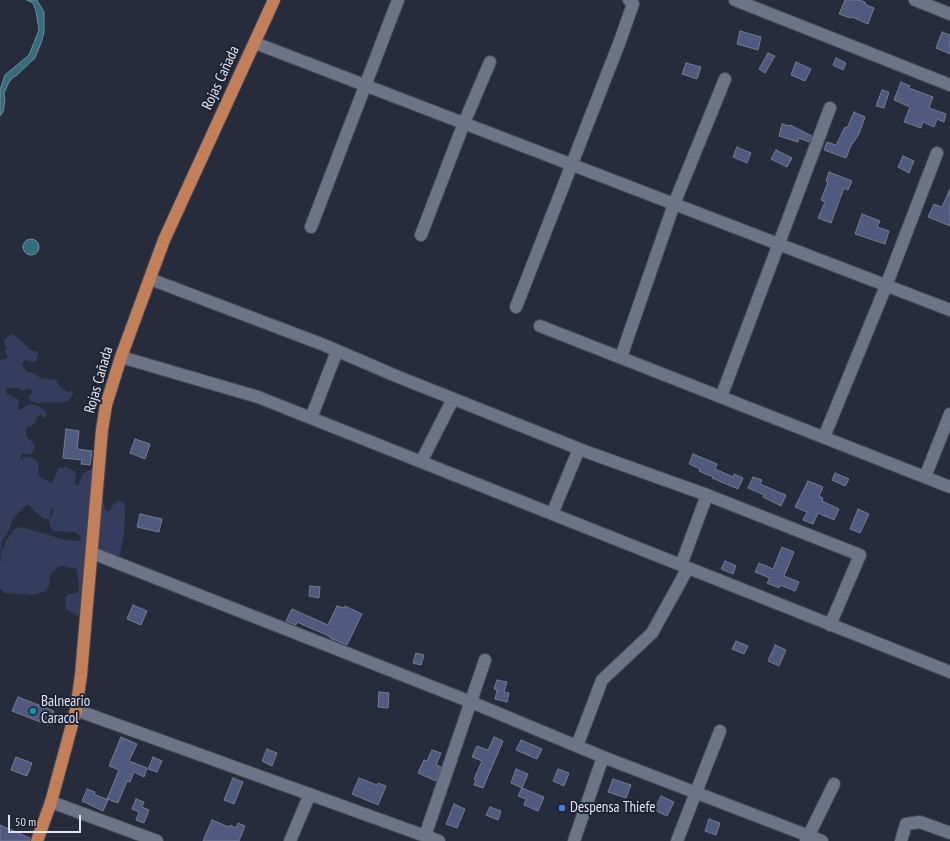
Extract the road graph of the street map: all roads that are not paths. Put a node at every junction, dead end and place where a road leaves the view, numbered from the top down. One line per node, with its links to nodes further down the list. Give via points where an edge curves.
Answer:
1 (274, 0): 7 (main road, Rojas Cañada)
2 (398, 0): 11 (street)
3 (629, 0): 15 (street, via 633,4)
4 (735, 0): 10 (street)
5 (915, 0): 6 (street)
6 (950, 14)
7 (254, 43): 11 (street); 20 (main road, Rojas Cañada, via 164,240)
8 (490, 62): 13 (street)
9 (725, 79): 16 (street)
10 (950, 85)
11 (365, 86): 13 (street); 17 (street)
12 (830, 108): 19 (street)
13 (464, 123): 15 (street); 18 (street)
14 (937, 153): 21 (street)
15 (572, 165): 16 (street); 22 (street)
16 (674, 204): 19 (street); 27 (street)
17 (312, 227)
18 (421, 235)
19 (779, 244): 21 (street); 28 (street)
20 (150, 280): 25 (street); 26 (main road, Rojas Cañada)
21 (886, 286): 23 (street); 32 (street)
22 (516, 307)
23 (950, 310)
24 (540, 326): 27 (street)
25 (337, 350): 29 (street); 31 (street)
26 (121, 357): 31 (street, via 258,397); 39 (main road, Rojas Cañada, via 106,405 102,430)
27 (621, 358): 28 (street)
28 (721, 397): 32 (street)
29 (453, 399): 33 (street); 34 (street)
30 (950, 414): 35 (street)
31 (311, 418): 34 (street)
32 (824, 437): 35 (street)
33 (579, 449): 37 (street); 38 (street)
34 (421, 462): 38 (street)
35 (925, 477): 36 (street)
36 (950, 487)
37 (707, 495): 40 (street); 41 (street, via 860,555)
38 (552, 514): 40 (street)
39 (92, 553): 44 (street); 45 (main road, Rojas Cañada)
40 (684, 567): 41 (street); 47 (street, via 652,633 602,680)
41 (830, 624): 43 (street)
42 (485, 660): 44 (street)
43 (950, 672)
44 (471, 702): 47 (street); 54 (street)
45 (76, 710): 51 (street); 52 (main road, Rojas Cañada)
46 (720, 731): 50 (street)
47 (577, 746): 48 (street)
48 (603, 757): 50 (street); 60 (street)
49 (834, 784): 55 (street)
50 (696, 793): 55 (street); 61 (street)
51 (310, 794): 54 (street); 58 (street)
52 (51, 802): 56 (main road, Rojas Cañada); 57 (street)
53 (950, 833): 63 (street, via 920,822 906,824)
54 (425, 836): 59 (street)
55 (807, 838): 62 (street)
56 (37, 841)
57 (157, 841)
58 (290, 841)
59 (439, 841)
60 (574, 841)
61 (677, 841)
62 (822, 841)
63 (901, 841)

